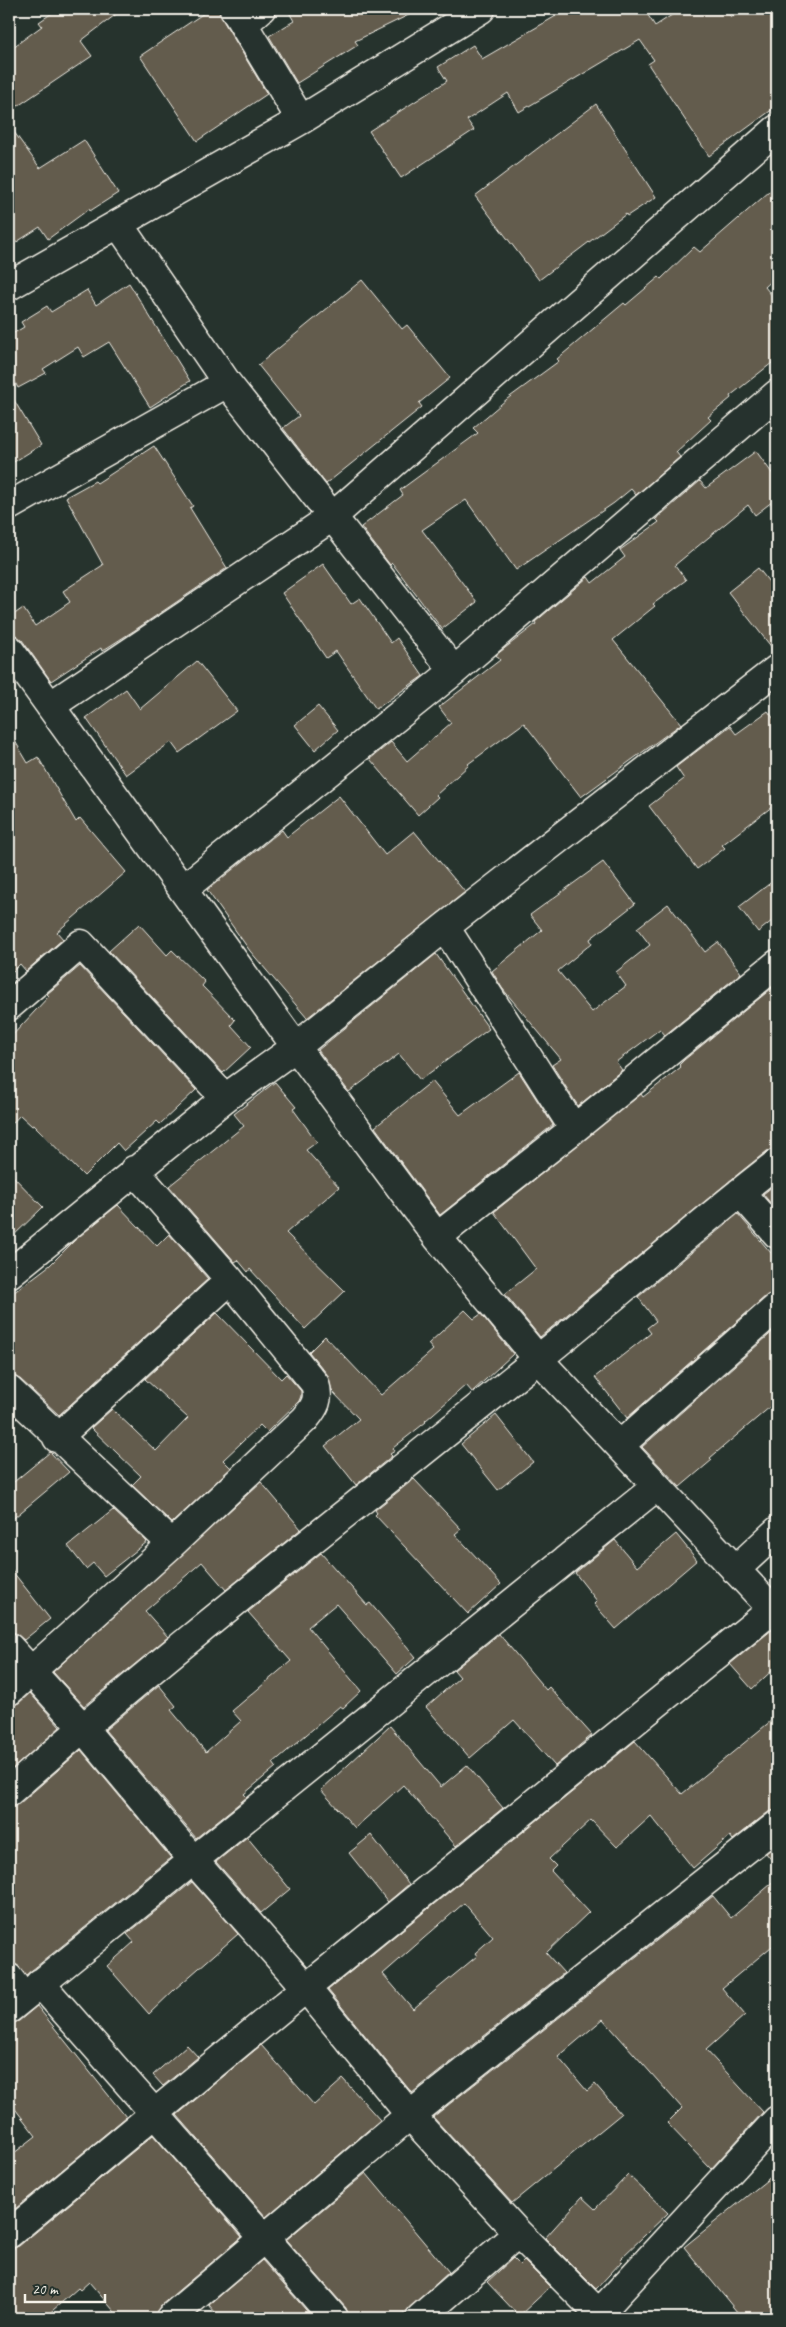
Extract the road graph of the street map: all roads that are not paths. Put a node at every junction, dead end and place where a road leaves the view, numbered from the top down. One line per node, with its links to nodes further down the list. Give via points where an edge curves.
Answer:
1 (481, 9): 3 (street)
2 (247, 14): 3 (street)
3 (302, 120): 5 (street)
4 (777, 129): 10 (street)
5 (119, 225): 6 (street); 7 (street)
6 (9, 286)
7 (227, 383): 9 (street); 10 (street)
8 (777, 394): 13 (street)
9 (9, 506)
10 (332, 517): 13 (street); 14 (street)
11 (9, 649): 14 (street)
12 (777, 669): 16 (street)
13 (454, 671): 15 (street)
14 (50, 706): 15 (street)
15 (183, 890): 19 (street)
16 (445, 927): 19 (street); 21 (street)
17 (777, 964): 21 (street)
18 (9, 1006): 20 (street, via 81,944)
19 (296, 1047): 20 (street); 26 (street)
20 (225, 1098): 23 (street)
21 (574, 1129): 26 (street)
22 (777, 1163): 24 (street)
23 (134, 1170): 27 (street); 28 (street)
24 (740, 1192): 25 (street); 30 (street)
25 (777, 1234)
26 (437, 1237): 30 (street)
27 (9, 1274)
28 (230, 1280): 32 (street); 36 (street, via 315,1384 318,1395 315,1407 305,1418)
29 (777, 1307): 33 (street)
30 (538, 1359): 33 (street); 42 (street, via 311,1538)
31 (9, 1390): 32 (street)
32 (57, 1438): 36 (street)
33 (620, 1445): 34 (street)
34 (656, 1487): 37 (street); 45 (street)
35 (777, 1531): 37 (street)
36 (172, 1544): 40 (street)
37 (734, 1570): 38 (street)
38 (775, 1612): 46 (street)
39 (9, 1647): 40 (street)
40 (31, 1672): 41 (street); 42 (street)
41 (9, 1691)
42 (82, 1727): 43 (street); 45 (street)
43 (9, 1792)
44 (777, 1825): 49 (street)
45 (194, 1862): 46 (street); 47 (street)
46 (306, 1988): 48 (street); 49 (street)
47 (20, 1992): 48 (street)
48 (154, 2114): 52 (street); 53 (street)
49 (410, 2115): 51 (street); 53 (street)
50 (777, 2120): 54 (street)
51 (518, 2233): 54 (street); 57 (street)
52 (9, 2234)
53 (264, 2239): 55 (street); 56 (street)
54 (597, 2316)
55 (170, 2318)
56 (334, 2318)
57 (420, 2318)

